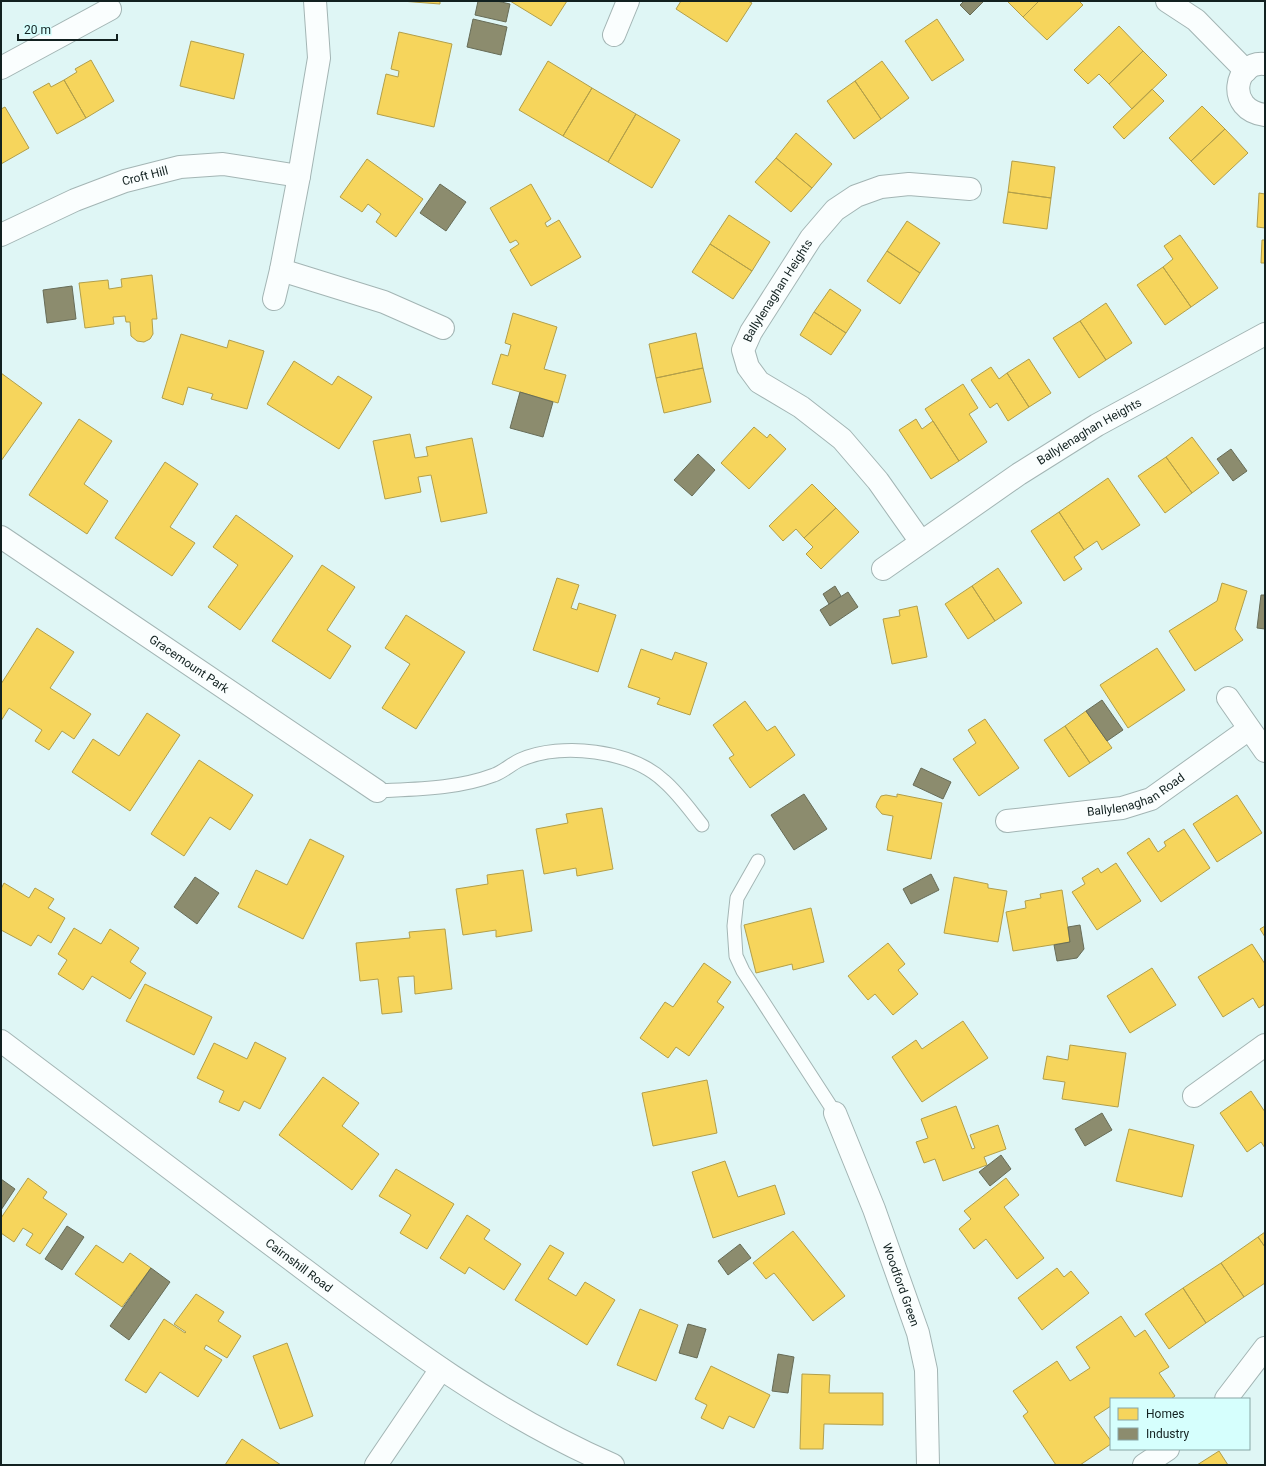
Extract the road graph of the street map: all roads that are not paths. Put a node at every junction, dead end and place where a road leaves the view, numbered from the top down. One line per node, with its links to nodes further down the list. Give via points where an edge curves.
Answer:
1 (315, 1): 9 (street, via 319,58)
2 (628, 1): 5 (street)
3 (1167, 1): 6 (street, via 1196,20)
4 (110, 9): 7 (street)
5 (614, 34)
6 (1256, 67): 8 (street, via 1242,75 1238,86 1239,98 1245,108 1254,114)
7 (1, 68)
8 (1265, 115)
9 (299, 176): 11 (street, Croft Hill, via 223,164 180,167 125,181 75,200); 12 (street)
10 (970, 189): 17 (street, Ballylenaghan Heights, via 908,184 881,187 856,196 835,210 811,238 751,332 743,350 748,367 759,382 801,407 842,439 878,481)
11 (1, 236)
12 (281, 270): 13 (street); 14 (street, via 384,302)
13 (274, 299)
14 (443, 328)
15 (1265, 334): 17 (street, Ballylenaghan Heights, via 1097,425 1019,474)
16 (1, 536): 22 (street, Gracemount Park)
17 (921, 542): 18 (street, Ballylenaghan Heights)
18 (883, 569)
19 (1228, 698): 20 (street)
20 (1249, 729): 21 (street); 23 (street, Ballylenaghan Road, via 1151,799 1122,808)
21 (1265, 751)
22 (377, 791): 24 (lane, via 462,784 495,775 521,760 568,750 593,751 642,766 659,777)
23 (1007, 821)
24 (702, 825)
25 (758, 861): 29 (lane, via 737,898 734,926 736,956 743,971)
26 (1, 1041): 31 (street, Cairnshill Road, via 352,1306)
27 (1265, 1045): 28 (street)
28 (1194, 1096)
29 (835, 1113): 36 (street, Woodford Green, via 874,1209 918,1333 926,1370)
30 (1265, 1348): 32 (street)
31 (441, 1369): 34 (street); 35 (street, Cairnshill Road, via 515,1417)
32 (1227, 1398)
33 (1166, 1450): 37 (street)
34 (376, 1465)
35 (613, 1465)
36 (928, 1465)
37 (1144, 1465)

